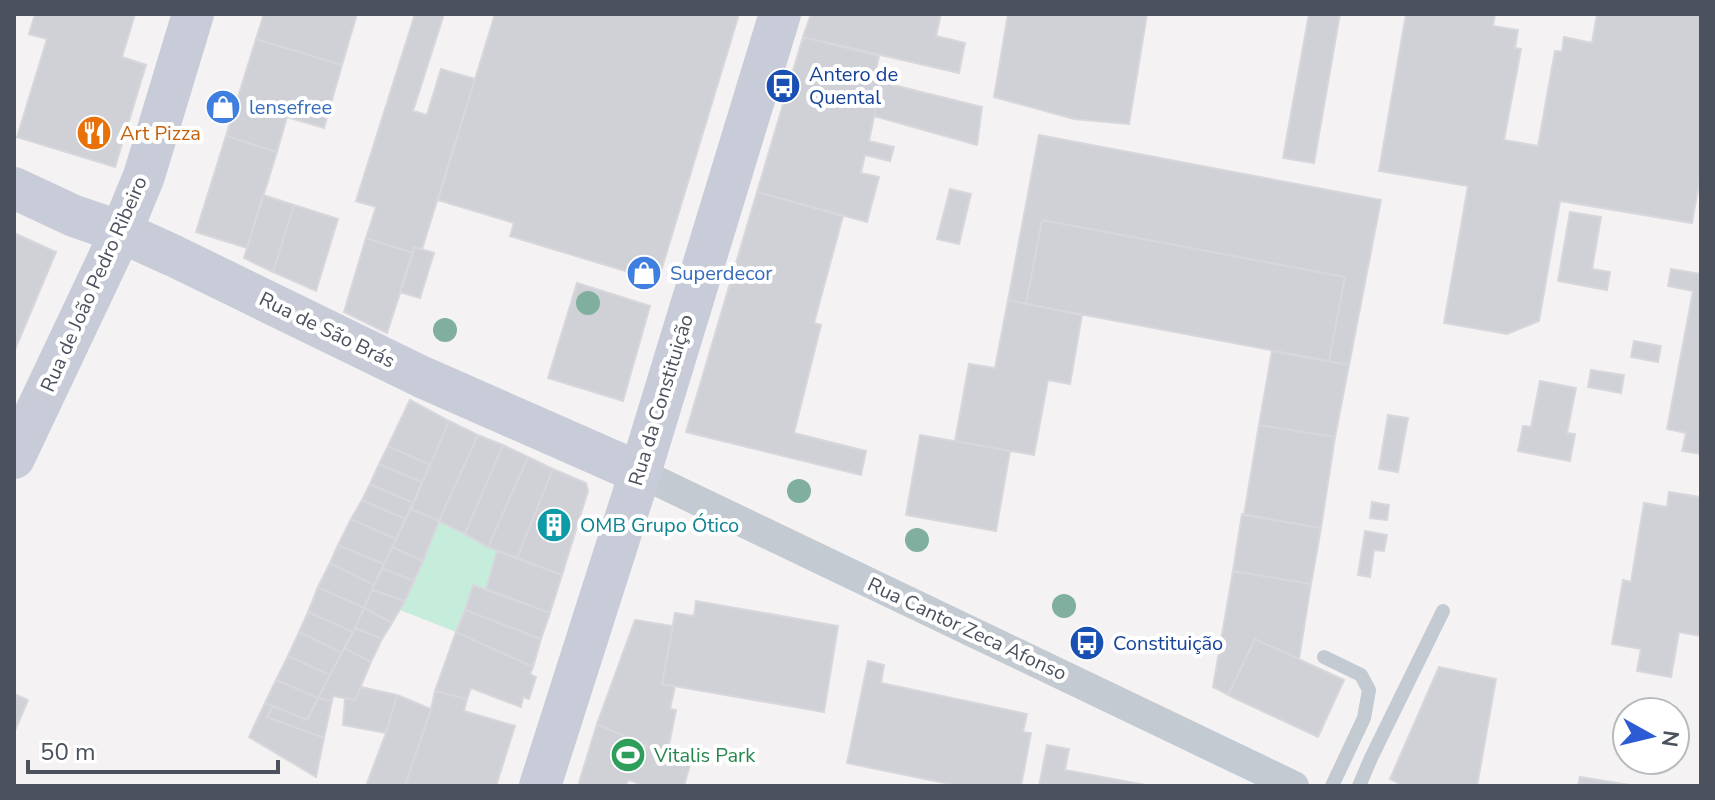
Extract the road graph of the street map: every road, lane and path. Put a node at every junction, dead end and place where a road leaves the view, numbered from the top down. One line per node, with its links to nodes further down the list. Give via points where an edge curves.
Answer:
1 (193, 14): 4 (main road, Rua de João Pedro Ribeiro, via 144,176)
2 (780, 14): 6 (main road, Rua da Constituição)
3 (14, 188): 4 (main road, Rua de São Brás)
4 (121, 232): 5 (main road, Rua de João Pedro Ribeiro); 6 (main road, Rua de São Brás, via 422,377)
5 (14, 458)
6 (640, 473): 9 (main road, Rua da Constituição); 10 (street, Rua Cantor Zeca Afonso)
7 (1443, 611): 12 (lane)
8 (1324, 657): 11 (lane, via 1361,675 1369,690 1364,718)
9 (540, 786)
10 (1294, 786)
11 (1332, 786)
12 (1359, 786)

